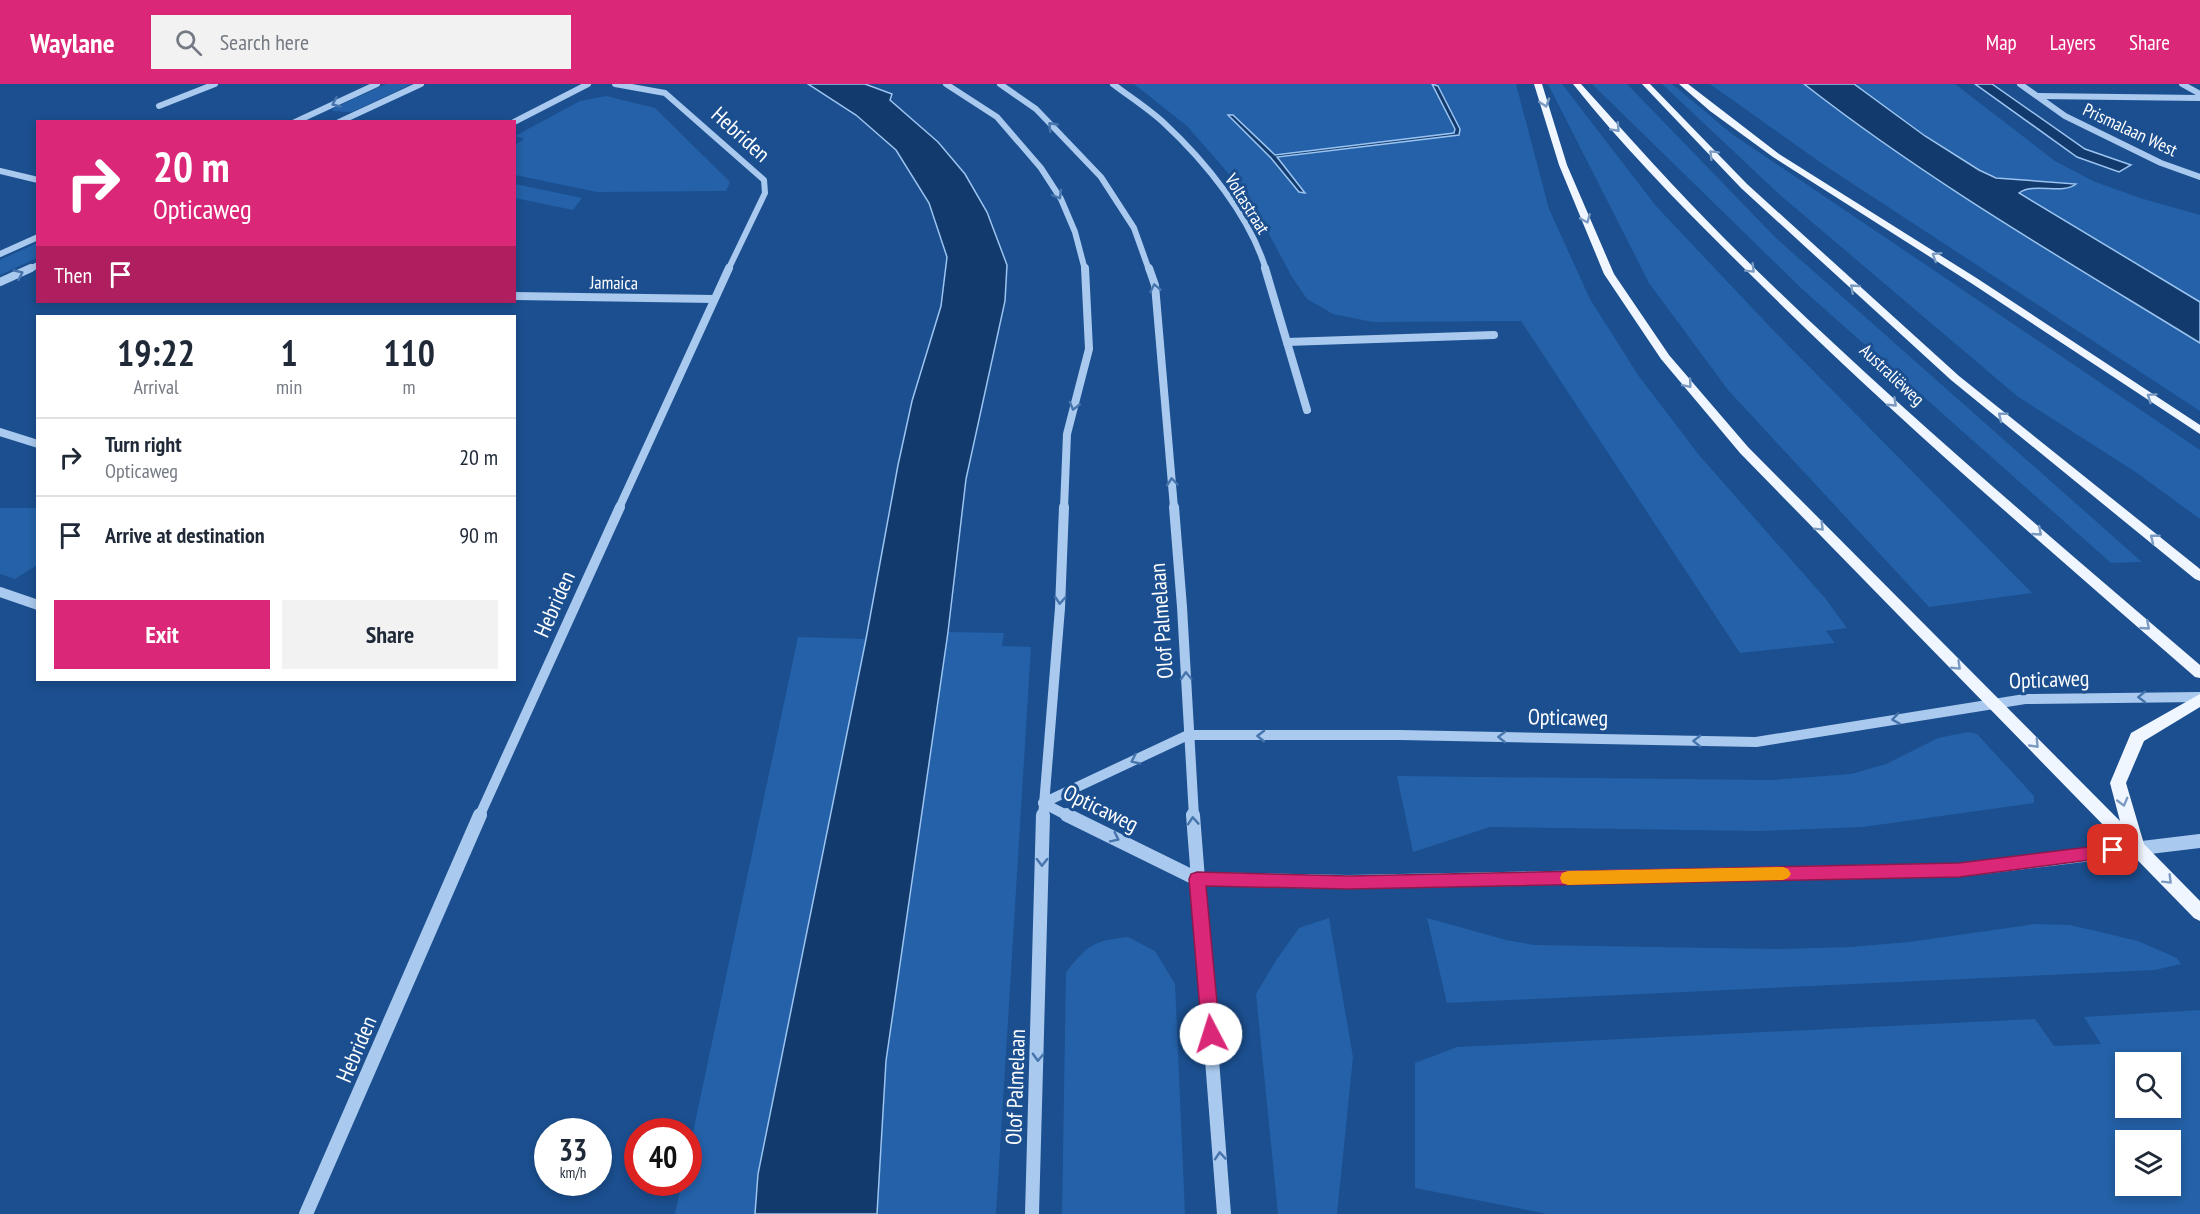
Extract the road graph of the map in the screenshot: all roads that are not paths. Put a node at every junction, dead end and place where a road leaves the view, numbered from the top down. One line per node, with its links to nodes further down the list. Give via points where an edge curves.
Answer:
1 (215, 84): 17 (street)
2 (377, 84): 18 (street, one-way to 18)
3 (421, 84): 19 (street)
4 (588, 84): 20 (street)
5 (615, 84): 29 (street, Hebriden, via 666,93 764,180 765,193)
6 (946, 84): 43 (street, Olof Palmelaan, one-way to 43, via 997,117 1041,168 1061,199 1085,267 1089,350 1067,434 1060,608)
7 (1000, 84): 42 (street, Olof Palmelaan, one-way to 7, via 1183,615 1155,285 1134,228 1101,177 1036,109)
8 (1113, 84): 31 (street, Voltastraat, via 1164,123 1222,186 1261,253)
9 (1538, 84): 41 (main road, one-way to 41, via 1563,165 1609,274 1665,357 1744,450)
10 (1577, 84): 39 (main road, Australiëweg, one-way to 39, via 1775,294 1928,435)
11 (1646, 84): 36 (main road, Australiëweg, one-way to 11, via 1946,370 1744,186)
12 (1683, 84): 33 (main road, one-way to 12, via 1986,287 1793,167 1720,117)
13 (2020, 84): 15 (street, Prismalaan West)
14 (2182, 84): 16 (street)
15 (2038, 96): 16 (street); 22 (street, Prismalaan West, via 2066,116 2161,163)
16 (2200, 96)
17 (159, 106)
18 (298, 120)
19 (343, 120)
20 (516, 121)
21 (0, 171): 23 (street)
22 (2200, 177)
23 (36, 180)
24 (36, 238): 25 (street)
25 (0, 254)
26 (36, 266): 27 (street, one-way to 26)
27 (0, 282)
28 (516, 296): 29 (street, Jamaica)
29 (714, 299): 48 (street, Hebriden, via 472,832)
30 (1494, 335): 31 (street)
31 (1287, 342): 32 (street, Voltastraat)
32 (1307, 410)
33 (2200, 430)
34 (0, 432): 35 (street)
35 (36, 443)
36 (2200, 575)
37 (0, 592): 38 (street)
38 (36, 604)
39 (2200, 673)
40 (2200, 698): 41 (street, Opticaweg, one-way to 41); 45 (main road, one-way to 45, via 2137,737 2118,783)
41 (1995, 702): 42 (street, Opticaweg, one-way to 42, via 1756,742); 45 (main road, one-way to 45)
42 (1188, 735): 43 (street, Opticaweg, one-way to 43); 46 (street, Olof Palmelaan, one-way to 42)
43 (1043, 803): 46 (street, Opticaweg, one-way to 46); 49 (street, Olof Palmelaan, one-way to 49)
44 (2200, 841): 45 (street, Opticaweg)
45 (2135, 847): 46 (street, Opticaweg, via 1959,870 1349,882); 47 (main road, one-way to 47)
46 (1197, 879): 50 (street, Olof Palmelaan, one-way to 46)
47 (2200, 913)
48 (306, 1214)
49 (1032, 1214)
50 (1224, 1214)

